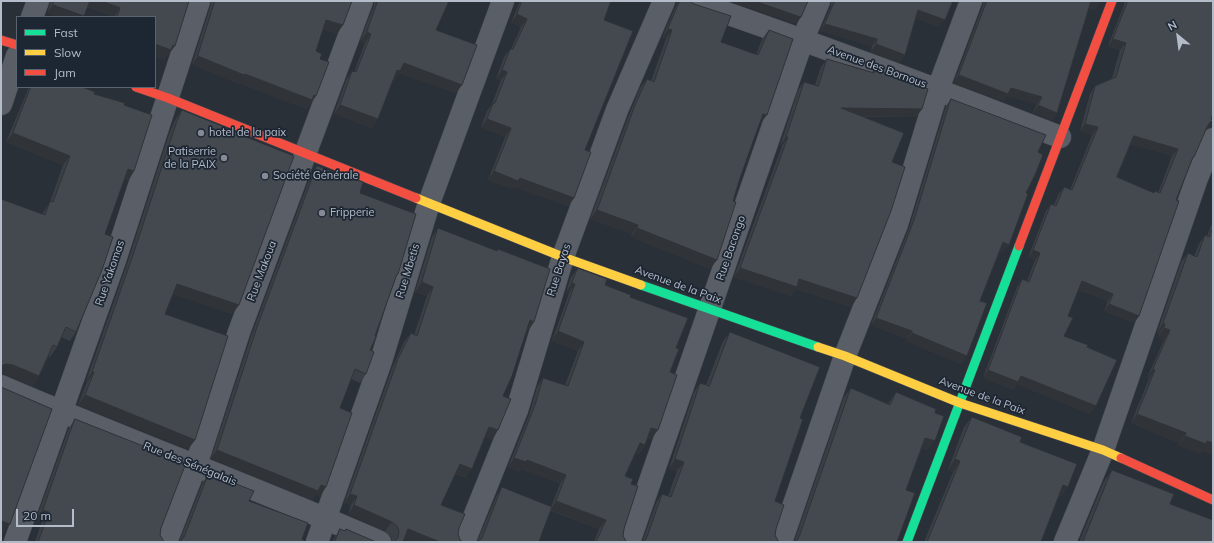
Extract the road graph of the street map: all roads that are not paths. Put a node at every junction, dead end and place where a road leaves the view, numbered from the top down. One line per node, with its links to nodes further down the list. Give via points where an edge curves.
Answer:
1 (38, 1): 10 (street)
2 (199, 1): 17 (street, Rue Yakomas)
3 (362, 1): 21 (street, Rue Makoua)
4 (503, 1): 23 (street, Rue Mbetis)
5 (664, 1): 24 (street, Rue Bayas, via 617,110)
6 (692, 1): 11 (street, Avenue des Bornous)
7 (819, 1): 11 (street, Rue Bacongo)
8 (971, 1): 16 (street)
9 (1112, 1): 19 (main road)
10 (32, 16)
11 (803, 39): 16 (street, Avenue des Bornous); 25 (street, Rue Bacongo)
12 (1, 40): 13 (main road)
13 (16, 45)
14 (16, 59): 18 (street)
15 (139, 88): 17 (main road, Avenue de la Paix)
16 (938, 89): 19 (street, Avenue des Bornous); 26 (street, via 897,224)
17 (168, 98): 21 (main road, Avenue de la Paix); 29 (street, Rue Yakomas)
18 (1, 104)
19 (1060, 137): 28 (main road)
20 (1213, 139): 22 (street)
21 (306, 153): 23 (main road, Avenue de la Paix); 31 (street, Rue Makoua, via 239,332)
22 (1205, 181): 30 (street)
23 (429, 203): 24 (main road, Avenue de la Paix); 33 (street, Rue Mbetis, via 381,361)
24 (563, 257): 25 (main road, Avenue de la Paix); 38 (street, Rue Bayas, via 517,410)
25 (710, 310): 26 (main road, Avenue de la Paix); 39 (street, Rue Bacongo)
26 (845, 356): 28 (main road, Avenue de la Paix); 40 (street)
27 (1, 386): 29 (street, Rue des Sénégalais)
28 (960, 402): 30 (main road, Avenue de la Paix); 41 (main road)
29 (62, 412): 31 (street, Rue des Sénégalais); 34 (street, Rue Yakomas)
30 (1103, 450): 32 (main road, Avenue de la Paix); 42 (street)
31 (196, 465): 33 (street, Rue des Sénégalais); 35 (street, Rue Makoua)
32 (1213, 500)
33 (326, 518): 36 (street, Rue Mbetis); 37 (street, Rue des Sénégalais)
34 (15, 542)
35 (166, 542)
36 (317, 542)
37 (380, 542)
38 (464, 542)
39 (629, 542)
40 (781, 542)
41 (907, 542)
42 (1065, 542)

